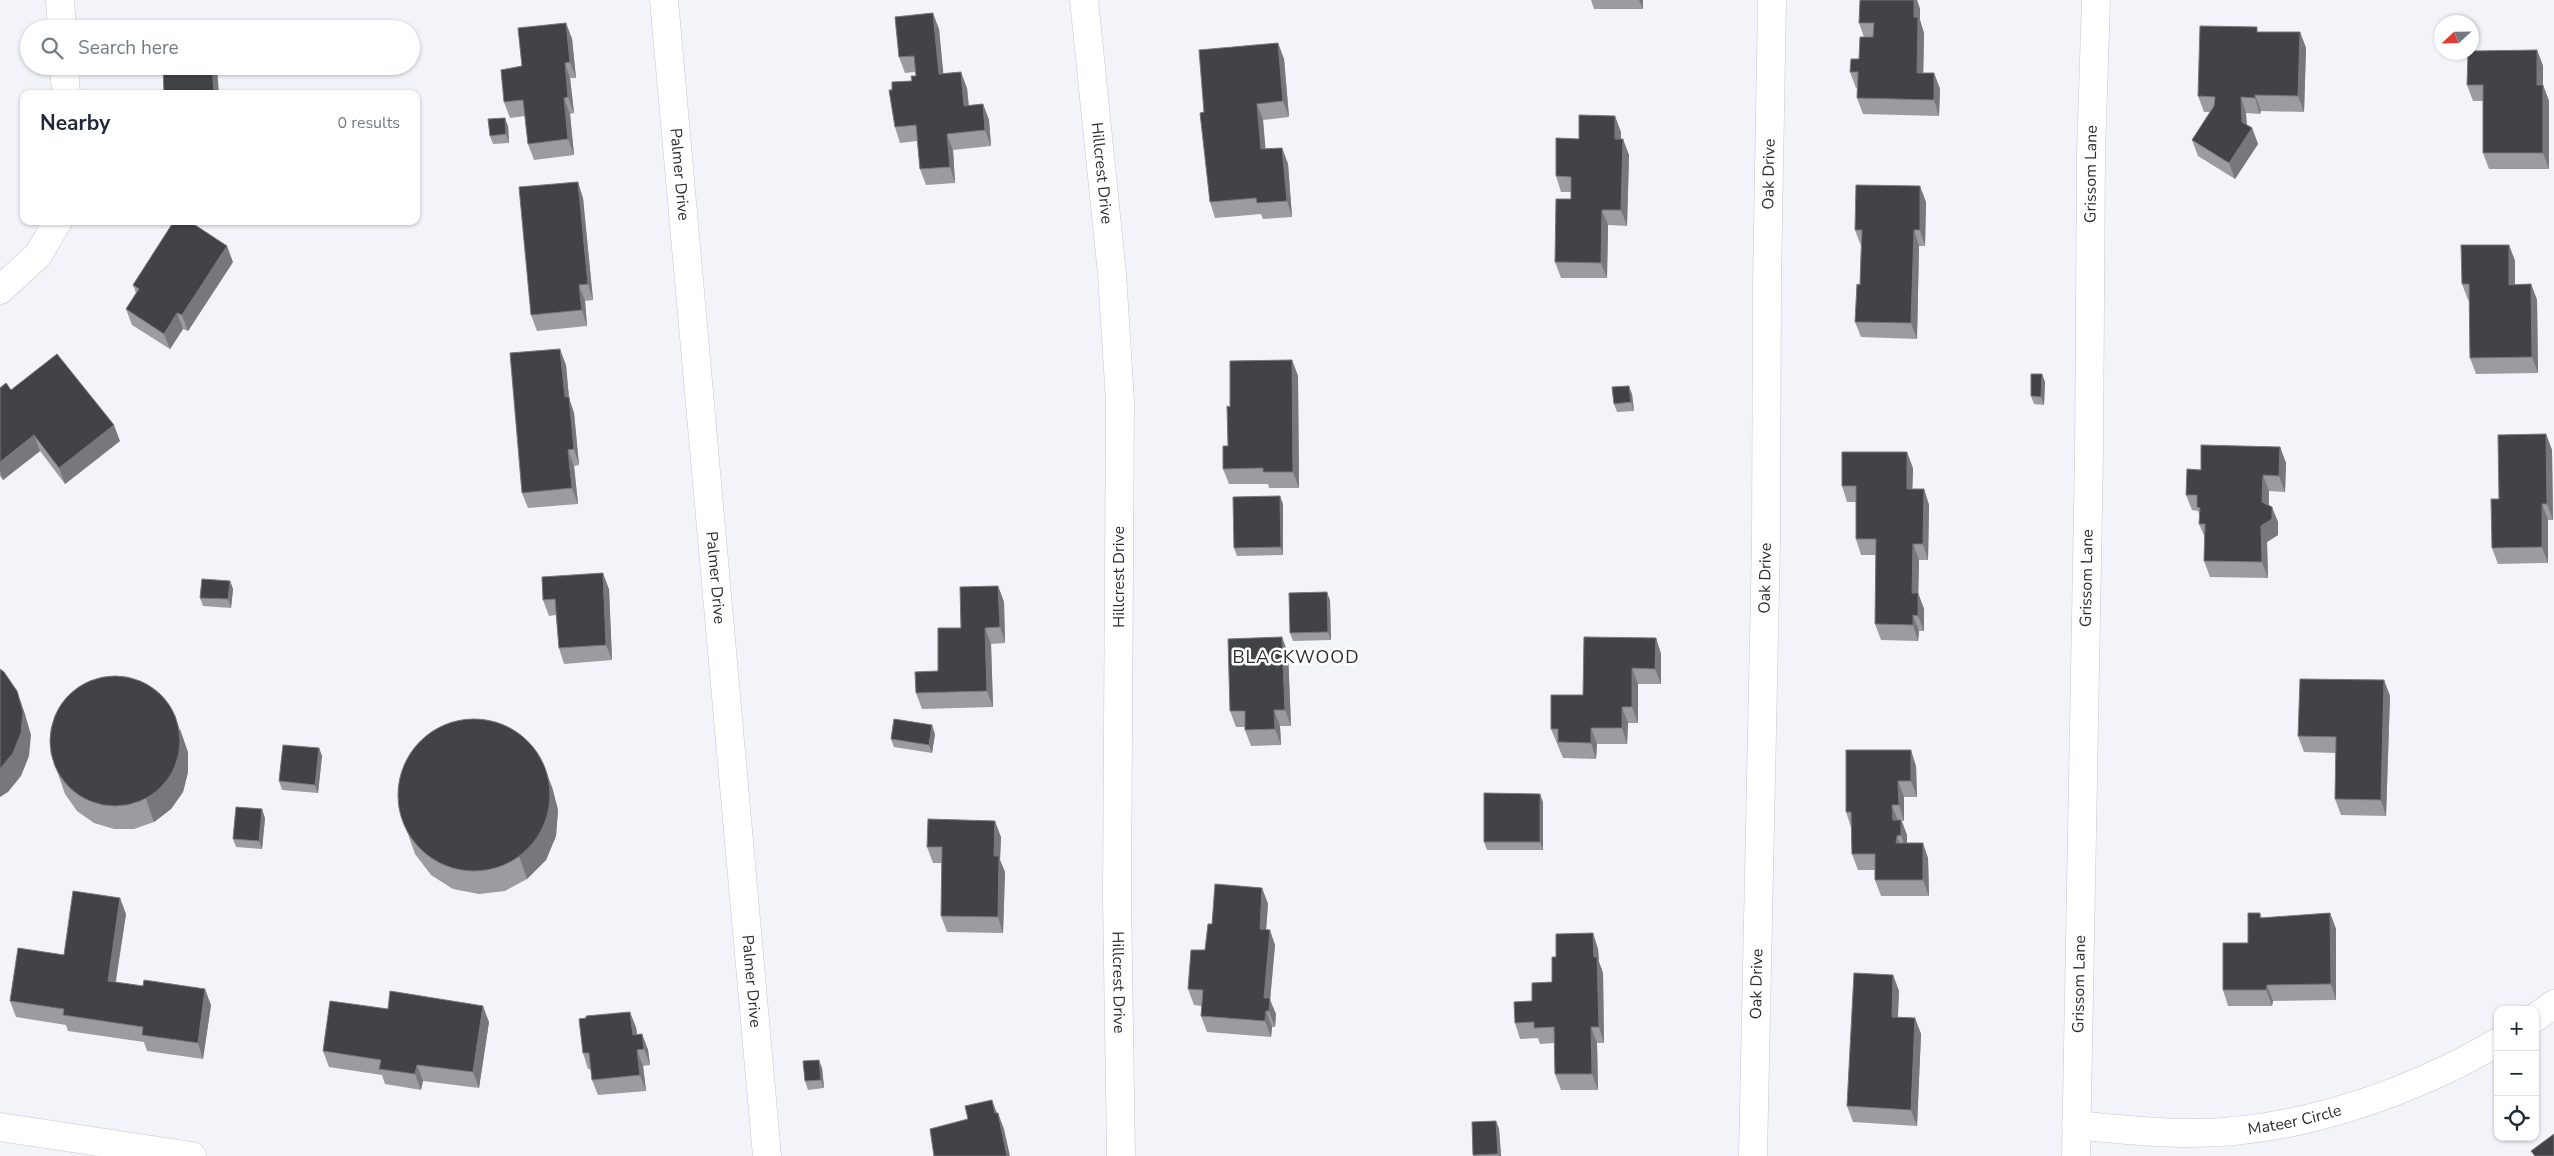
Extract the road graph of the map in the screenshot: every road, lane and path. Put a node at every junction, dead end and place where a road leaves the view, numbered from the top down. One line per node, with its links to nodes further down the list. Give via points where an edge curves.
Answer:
1 (60, 0): 6 (street)
2 (664, 0): 17 (street, Palmer Drive)
3 (1084, 0): 18 (street, Hillcrest Drive, via 1112,274 1120,401 1117,897)
4 (1772, 0): 19 (street, Oak Drive, via 1766,542)
5 (2096, 0): 14 (street, Grissom Lane)
6 (61, 20)
7 (65, 75): 8 (street)
8 (66, 90)
9 (56, 225): 10 (street, via 38,255)
10 (0, 290)
11 (2554, 1004): 12 (street)
12 (2539, 1015)
13 (2494, 1044): 14 (street, Mateer Circle, via 2446,1070 2384,1096 2308,1118 2218,1132 2189,1133)
14 (2076, 1125): 20 (street, Grissom Lane)
15 (0, 1128): 16 (street)
16 (192, 1156)
17 (767, 1156)
18 (1121, 1156)
19 (1753, 1156)
20 (2076, 1156)

